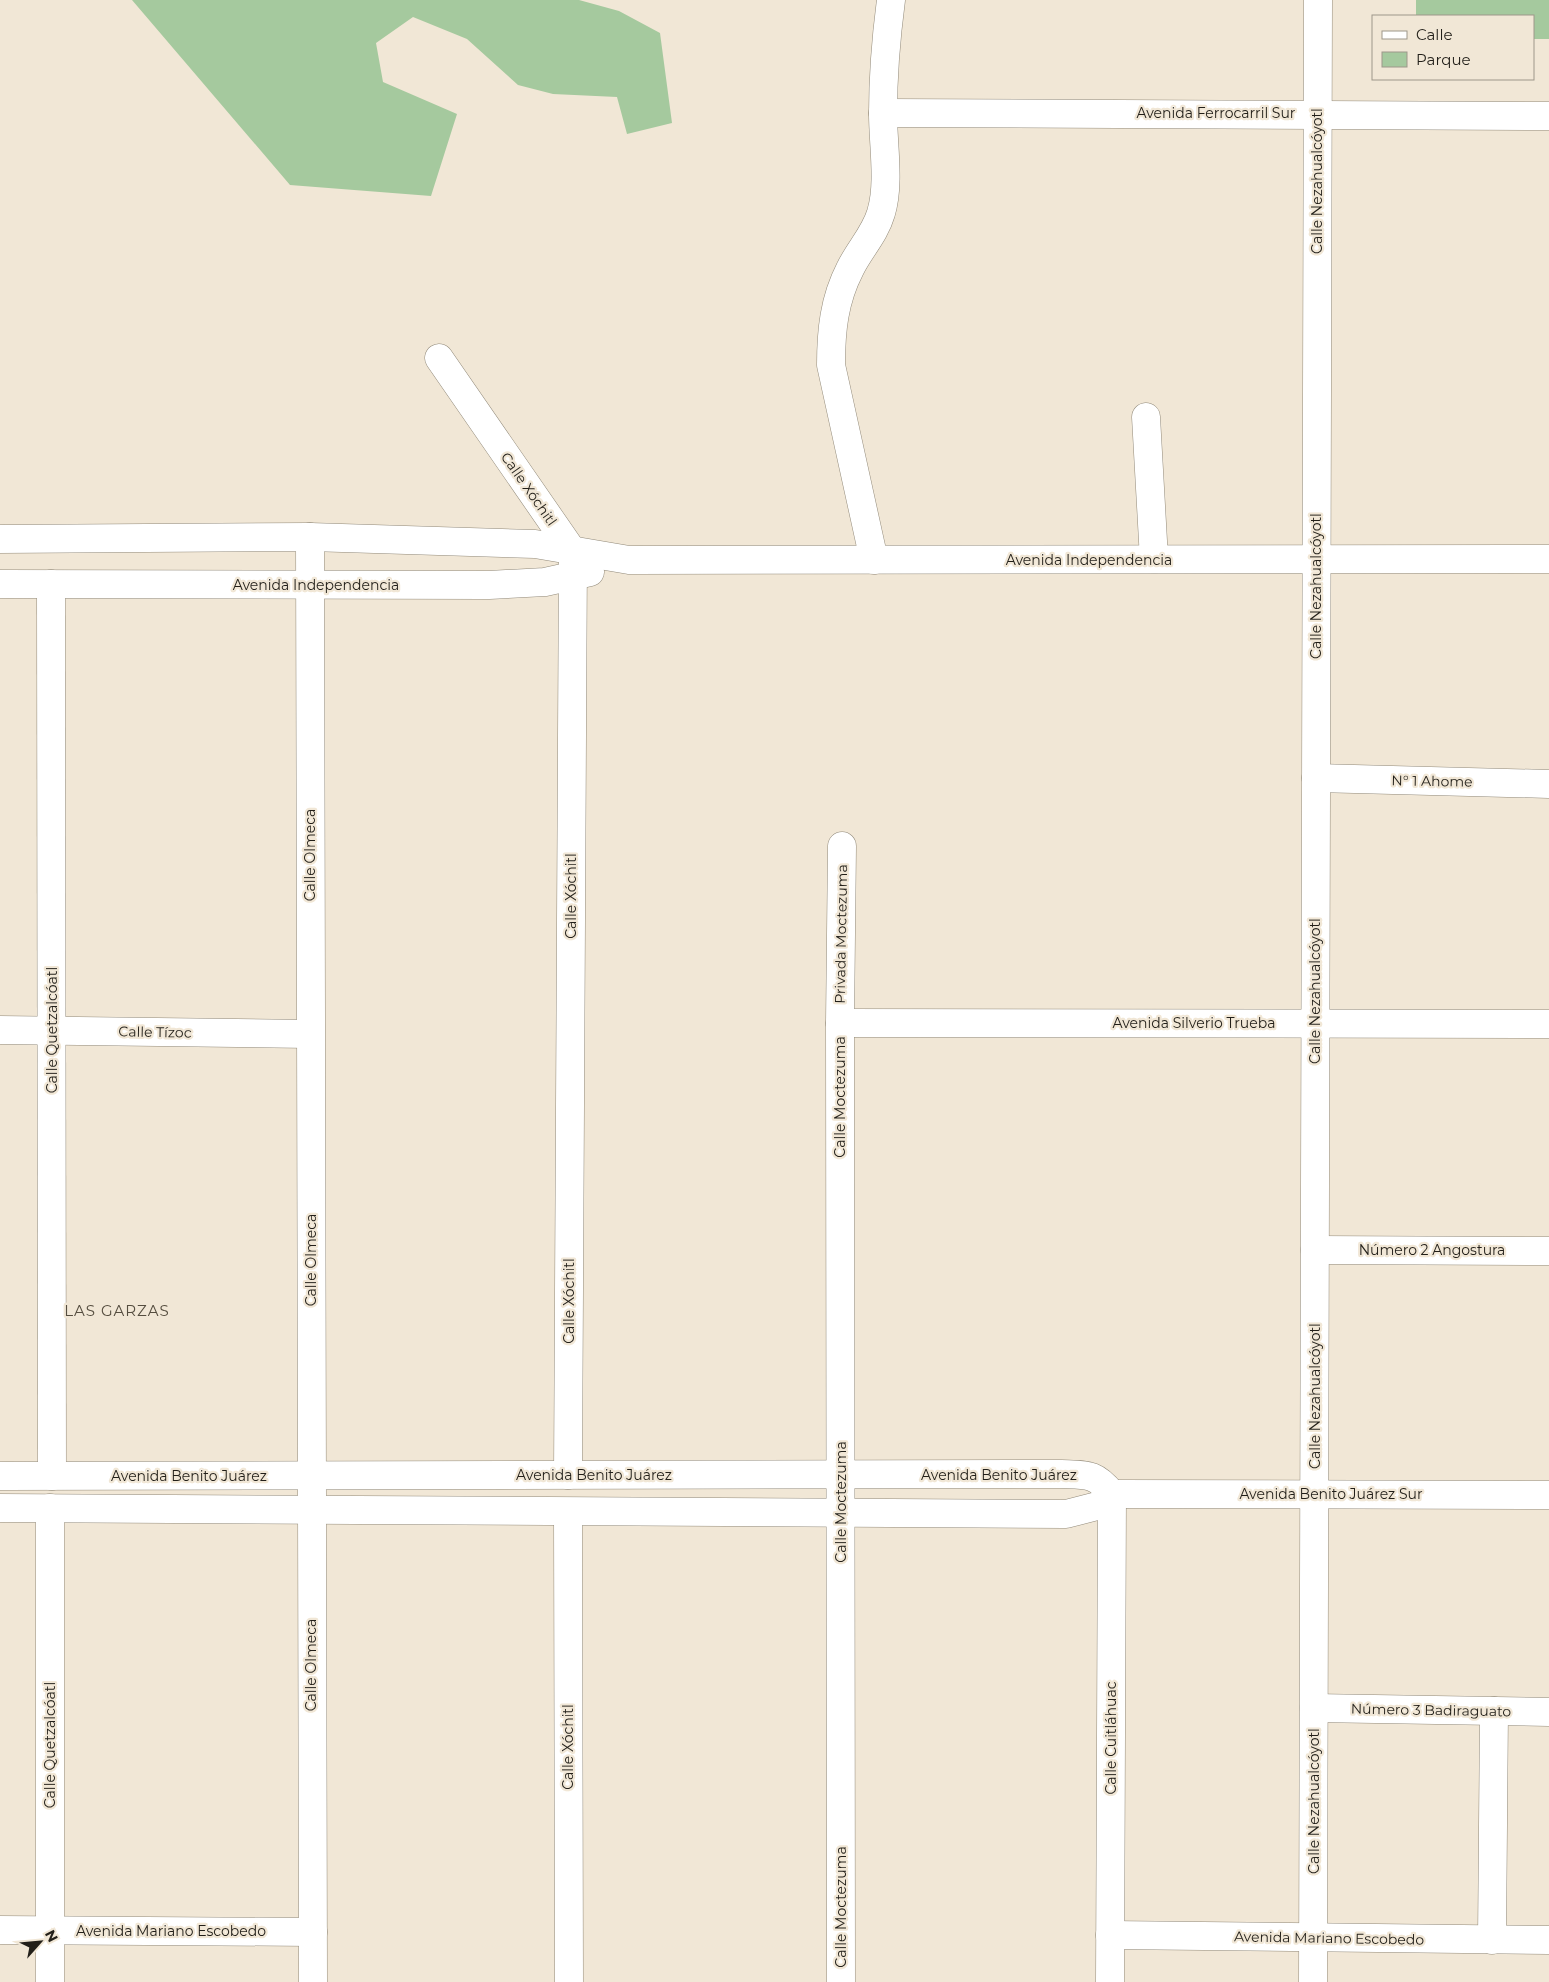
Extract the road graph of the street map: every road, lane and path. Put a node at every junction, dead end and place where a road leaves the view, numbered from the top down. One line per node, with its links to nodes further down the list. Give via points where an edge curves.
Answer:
1 (891, 0): 3 (street)
2 (1318, 0): 4 (street, Calle Nezahualcóyotl)
3 (883, 113): 4 (street, Avenida Ferrocarril Sur); 13 (street, via 884,195 881,213 850,269 835,308 831,334 831,365)
4 (1317, 114): 5 (street, Avenida Ferrocarril Sur); 11 (street, Calle Nezahualcóyotl)
5 (1549, 116)
6 (439, 358): 14 (street, Calle Xóchitl)
7 (1146, 417): 10 (street)
8 (310, 538): 9 (street, Avenida Independencia); 14 (street, Avenida Independencia, via 534,544); 17 (street, Calle Olmeca)
9 (0, 539)
10 (1154, 559): 11 (street, Avenida Independencia); 13 (street, Avenida Independencia)
11 (1316, 559): 12 (street, Avenida Independencia); 18 (street, Calle Nezahualcóyotl)
12 (1549, 559)
13 (874, 560): 14 (street, Avenida Independencia, via 630,560)
14 (572, 564): 17 (street, Avenida Independencia, via 545,582); 31 (street, Calle Xóchitl)
15 (0, 584): 16 (street, Avenida Independencia)
16 (51, 584): 17 (street, Avenida Independencia); 25 (street, Calle Quetzalcóatl)
17 (310, 585): 26 (street, Calle Olmeca)
18 (1316, 778): 19 (street, N° 1 Ahome); 22 (street, Calle Nezahualcóyotl)
19 (1549, 784)
20 (842, 846): 21 (street, Privada Moctezuma)
21 (840, 1023): 22 (street, Avenida Silverio Trueba); 29 (street, Calle Moctezuma)
22 (1315, 1023): 23 (street, Avenida Silverio Trueba); 27 (street, Calle Nezahualcóyotl)
23 (1549, 1024)
24 (0, 1030): 25 (street, Calle Tízoc)
25 (53, 1030): 26 (street, Calle Tízoc); 33 (street, Calle Quetzalcóatl)
26 (310, 1034): 30 (street, Calle Olmeca)
27 (1315, 1250): 28 (street, Número 2 Angostura); 35 (street, Calle Nezahualcóyotl)
28 (1549, 1251)
29 (841, 1474): 31 (street, Avenida Benito Juárez); 34 (street, Avenida Benito Juárez, via 1084,1475 1100,1479); 41 (street, Calle Moctezuma)
30 (311, 1475): 31 (street, Avenida Benito Juárez); 33 (street, Avenida Benito Juárez); 39 (street, Calle Olmeca)
31 (568, 1475)
32 (0, 1476): 33 (street, Avenida Benito Juárez)
33 (52, 1476)
34 (1112, 1494): 35 (street, Avenida Benito Juárez Sur); 41 (street, via 1102,1505 1066,1514); 48 (street, Calle Cuitláhuac)
35 (1314, 1494): 36 (street, Avenida Benito Juárez Sur); 42 (street, Calle Nezahualcóyotl)
36 (1549, 1495)
37 (0, 1508): 38 (street)
38 (50, 1508): 39 (street); 46 (street, Calle Quetzalcóatl)
39 (311, 1509): 40 (street); 47 (street, Calle Olmeca)
40 (568, 1512): 41 (street); 54 (street, Calle Xóchitl)
41 (841, 1512): 55 (street, Calle Moctezuma)
42 (1314, 1708): 43 (street, Número 3 Badiraguato); 49 (street, Calle Nezahualcóyotl)
43 (1494, 1711): 44 (street, Número 3 Badiraguato); 50 (street)
44 (1549, 1712)
45 (0, 1930): 46 (street, Avenida Mariano Escobedo)
46 (51, 1930): 47 (street, Avenida Mariano Escobedo); 52 (street, Calle Quetzalcóatl)
47 (313, 1932): 53 (street, Calle Olmeca)
48 (1110, 1935): 49 (street, Avenida Mariano Escobedo); 56 (street, Calle Cuitláhuac)
49 (1313, 1938): 50 (street, Avenida Mariano Escobedo); 57 (street, Calle Nezahualcóyotl)
50 (1492, 1940): 51 (street, Avenida Mariano Escobedo)
51 (1549, 1940)
52 (50, 1982)
53 (313, 1982)
54 (569, 1982)
55 (841, 1982)
56 (1110, 1982)
57 (1313, 1982)

